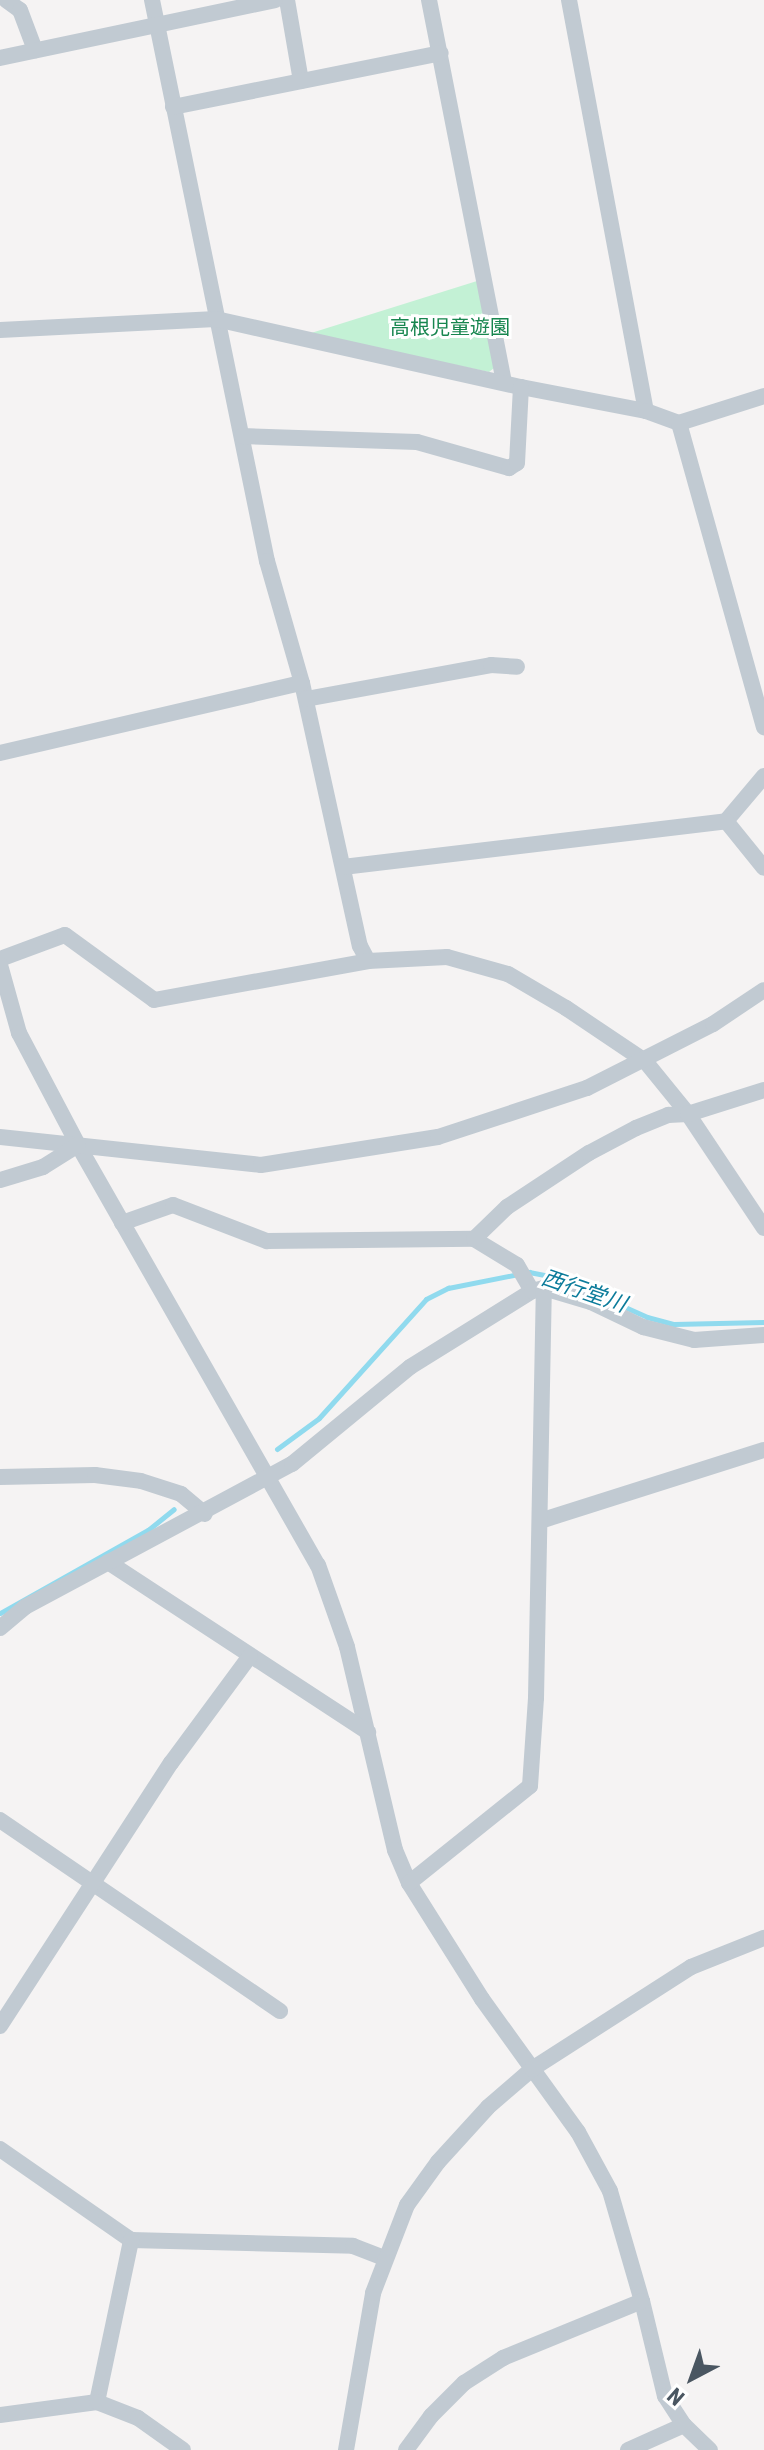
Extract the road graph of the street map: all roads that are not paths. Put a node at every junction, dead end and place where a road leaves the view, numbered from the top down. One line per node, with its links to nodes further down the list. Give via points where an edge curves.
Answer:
1 (6, 0): 8 (street, via 20,10)
2 (152, 0): 7 (street)
3 (275, 0): 7 (street)
4 (287, 0): 11 (street)
5 (429, 0): 9 (street)
6 (569, 0): 18 (street)
7 (157, 24): 8 (street); 12 (street)
8 (35, 50): 10 (street)
9 (441, 53): 11 (street); 15 (street)
10 (0, 58)
11 (301, 81): 12 (street)
12 (173, 107): 13 (street)
13 (216, 319): 14 (street); 15 (street); 20 (street)
14 (0, 330)
15 (504, 383): 16 (street)
16 (521, 387): 18 (street); 20 (street, via 517,463 509,468 417,442)
17 (764, 396): 19 (street)
18 (646, 411): 19 (street)
19 (679, 423): 23 (street)
20 (242, 436): 22 (street, via 267,561)
21 (517, 667): 22 (street, via 491,665)
22 (304, 691): 24 (street); 27 (street)
23 (764, 727)
24 (0, 753)
25 (764, 776): 26 (street)
26 (726, 821): 27 (street); 28 (street)
27 (343, 867): 30 (street)
28 (764, 868)
29 (0, 959): 30 (street, via 65,935 154,1000)
30 (368, 961): 33 (street, via 447,957 508,974)
31 (0, 965): 37 (street, via 19,1033)
32 (764, 990): 33 (street)
33 (645, 1061): 35 (street); 37 (street, via 587,1088 438,1137 261,1165)
34 (764, 1090): 35 (street)
35 (688, 1114): 40 (street); 41 (street, via 668,1115 589,1153 507,1207)
36 (0, 1137): 37 (street)
37 (78, 1145): 38 (street, via 43,1167); 39 (street)
38 (0, 1180)
39 (122, 1223): 41 (street, via 173,1205 267,1241); 46 (street)
40 (764, 1228)
41 (474, 1239): 42 (street, via 517,1265)
42 (538, 1289): 43 (street, via 591,1302 643,1327 694,1340); 46 (street, via 410,1367); 48 (street)
43 (764, 1335)
44 (764, 1450): 48 (street)
45 (0, 1477): 47 (street, via 95,1475 141,1481)
46 (267, 1480): 47 (street); 52 (street, via 318,1565 347,1647)
47 (193, 1504): 49 (street)
48 (540, 1521): 54 (street, via 530,1786)
49 (108, 1562): 50 (street, via 25,1607); 51 (street)
50 (0, 1628)
51 (250, 1656): 52 (street); 55 (street, via 171,1763)
52 (368, 1732): 54 (street, via 395,1850)
53 (0, 1820): 55 (street)
54 (409, 1883): 59 (street)
55 (94, 1886): 57 (street); 58 (street)
56 (764, 1938): 59 (street, via 691,1967)
57 (280, 2011)
58 (0, 2026)
59 (532, 2069): 62 (street, via 438,2162 407,2205); 63 (street, via 578,2132 610,2191)
60 (0, 2149): 61 (street)
61 (131, 2240): 62 (street, via 353,2246); 64 (street)
62 (385, 2258): 68 (street, via 373,2293)
63 (642, 2301): 66 (street, via 665,2396); 69 (street, via 503,2358 464,2383)
64 (97, 2402): 65 (street); 67 (street, via 138,2418)
65 (0, 2415)
66 (684, 2425): 70 (street); 71 (street)
67 (183, 2450)
68 (346, 2450)
69 (406, 2450)
70 (628, 2450)
71 (710, 2450)

